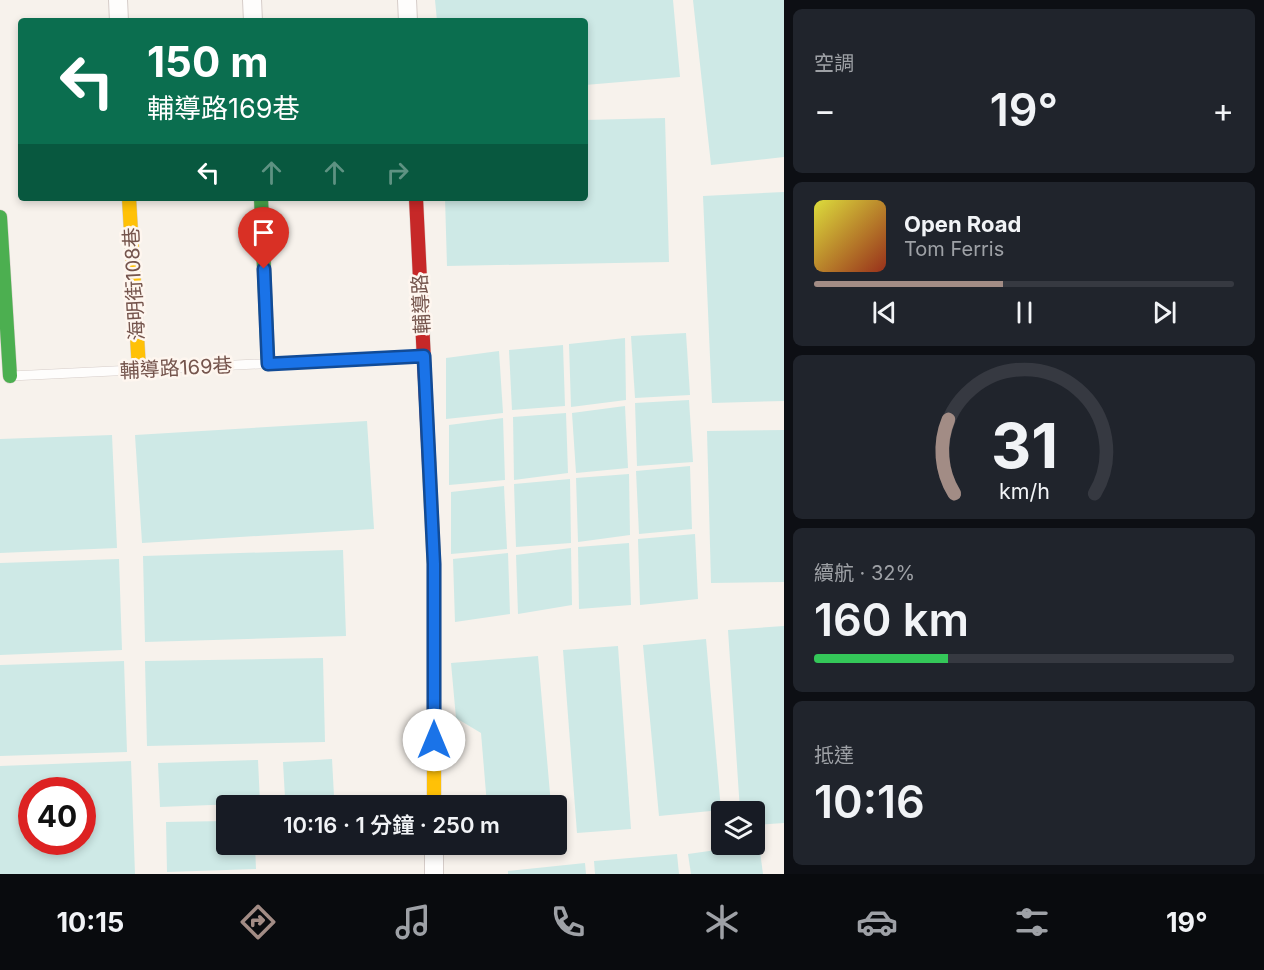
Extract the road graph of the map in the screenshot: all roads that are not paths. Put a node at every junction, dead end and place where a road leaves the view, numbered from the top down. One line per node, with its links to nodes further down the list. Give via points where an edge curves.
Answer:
1 (118, 0): 4 (street)
2 (252, 0): 5 (street)
3 (407, 0): 6 (street)
4 (119, 18)
5 (253, 18)
6 (408, 18)
7 (129, 201): 13 (street, 海明街108巷)
8 (261, 201): 12 (street)
9 (416, 201): 11 (street, 輔導路)
10 (0, 217): 14 (street)
11 (424, 356): 12 (lane, 輔導路169巷); 15 (street, 輔導路, via 434,564)
12 (268, 364): 13 (lane, 輔導路169巷)
13 (139, 370): 14 (lane, 輔導路169巷)
14 (5, 376)
15 (434, 795)
16 (434, 855): 17 (street)
17 (434, 874)

